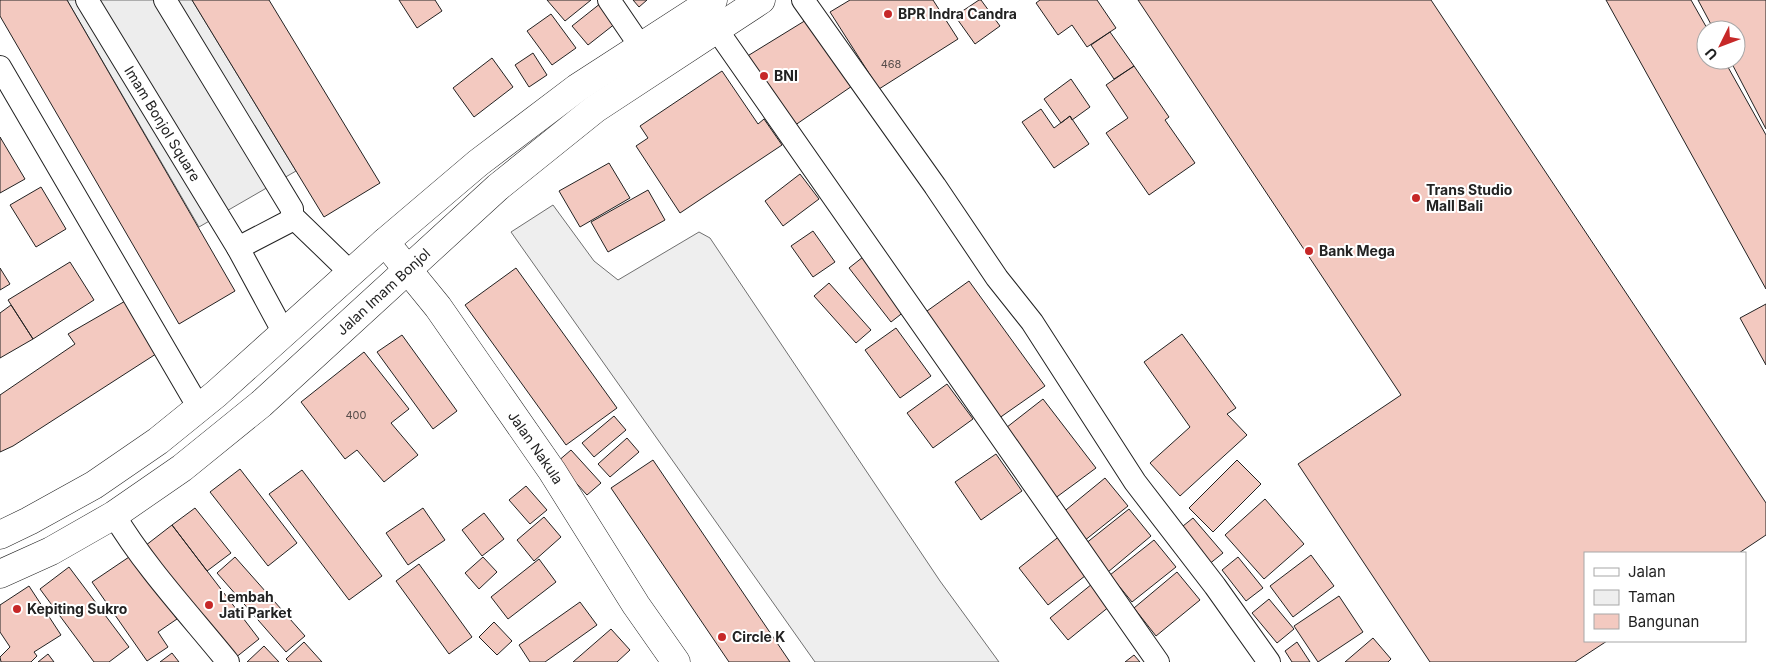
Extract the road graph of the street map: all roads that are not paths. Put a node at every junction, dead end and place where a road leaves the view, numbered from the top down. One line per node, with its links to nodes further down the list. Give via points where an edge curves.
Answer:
1 (87, 0): 12 (street, Imam Bonjol Square)
2 (165, 0): 10 (street, via 292,209)
3 (609, 0): 8 (street)
4 (713, 0): 8 (main road)
5 (761, 0): 7 (main road, Jalan Imam Bonjol)
6 (803, 0): 23 (street, via 997,278 1032,322 1135,482)
7 (717, 30): 13 (main road, Jalan Imam Bonjol, via 595,109 498,187); 22 (street)
8 (641, 47): 11 (main road, via 577,88 478,163)
9 (0, 67): 16 (street)
10 (292, 216): 12 (street, via 288,222); 14 (street)
11 (385, 242): 13 (main road, Jalan Nakula); 14 (main road)
12 (238, 248): 15 (street, Imam Bonjol Square)
13 (408, 271): 17 (main road, Jalan Imam Bonjol, via 238,425); 21 (main road, Jalan Nakula, via 438,307 552,471 636,605)
14 (351, 273): 15 (main road)
15 (284, 333): 16 (main road)
16 (199, 408): 18 (main road, via 94,485)
17 (114, 515): 19 (main road, Jalan Imam Bonjol, via 50,551); 20 (street, via 147,562)
18 (0, 535)
19 (0, 574)
20 (228, 662)
21 (676, 662)
22 (1158, 662)
23 (1269, 662)

